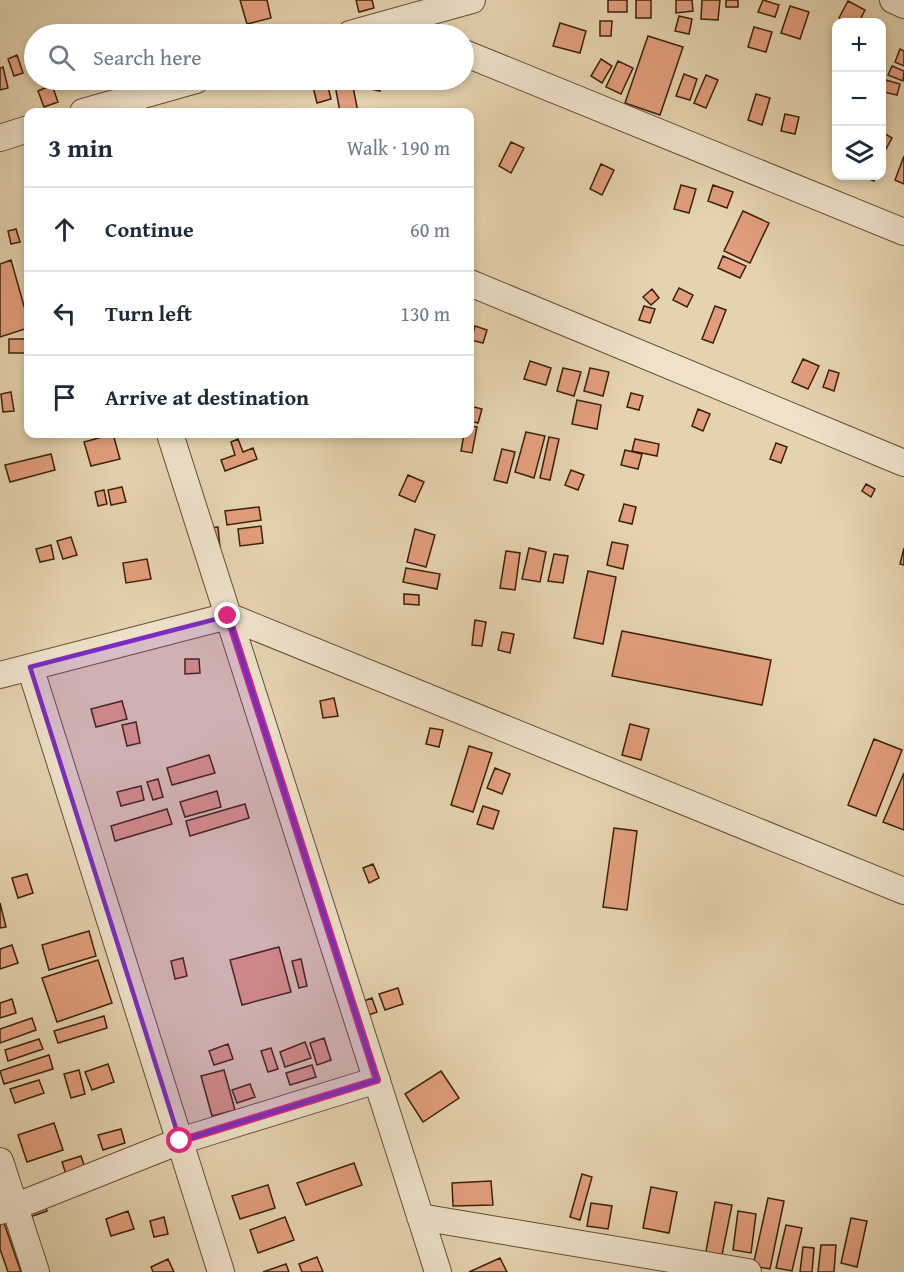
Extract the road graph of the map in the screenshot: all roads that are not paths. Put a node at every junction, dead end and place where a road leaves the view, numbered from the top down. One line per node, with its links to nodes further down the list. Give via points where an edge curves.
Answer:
1 (472, 0): 4 (street)
2 (893, 0): 3 (street)
3 (904, 5)
4 (389, 23): 5 (street)
5 (385, 24)
6 (474, 58): 11 (street)
7 (161, 90): 8 (street)
8 (97, 108)
9 (24, 130): 10 (street)
10 (0, 138)
11 (904, 232)
12 (474, 285): 14 (street)
13 (171, 438): 15 (street)
14 (904, 463)
15 (228, 616): 16 (street); 18 (street); 19 (street)
16 (30, 667): 17 (street); 20 (street)
17 (0, 675)
18 (904, 891)
19 (377, 1080): 20 (street); 23 (street)
20 (180, 1141): 22 (street); 25 (street)
21 (0, 1161): 22 (street)
22 (7, 1209): 24 (street)
23 (420, 1217): 26 (street); 27 (street)
24 (36, 1272)
25 (221, 1272)
26 (438, 1272)
27 (748, 1272)

